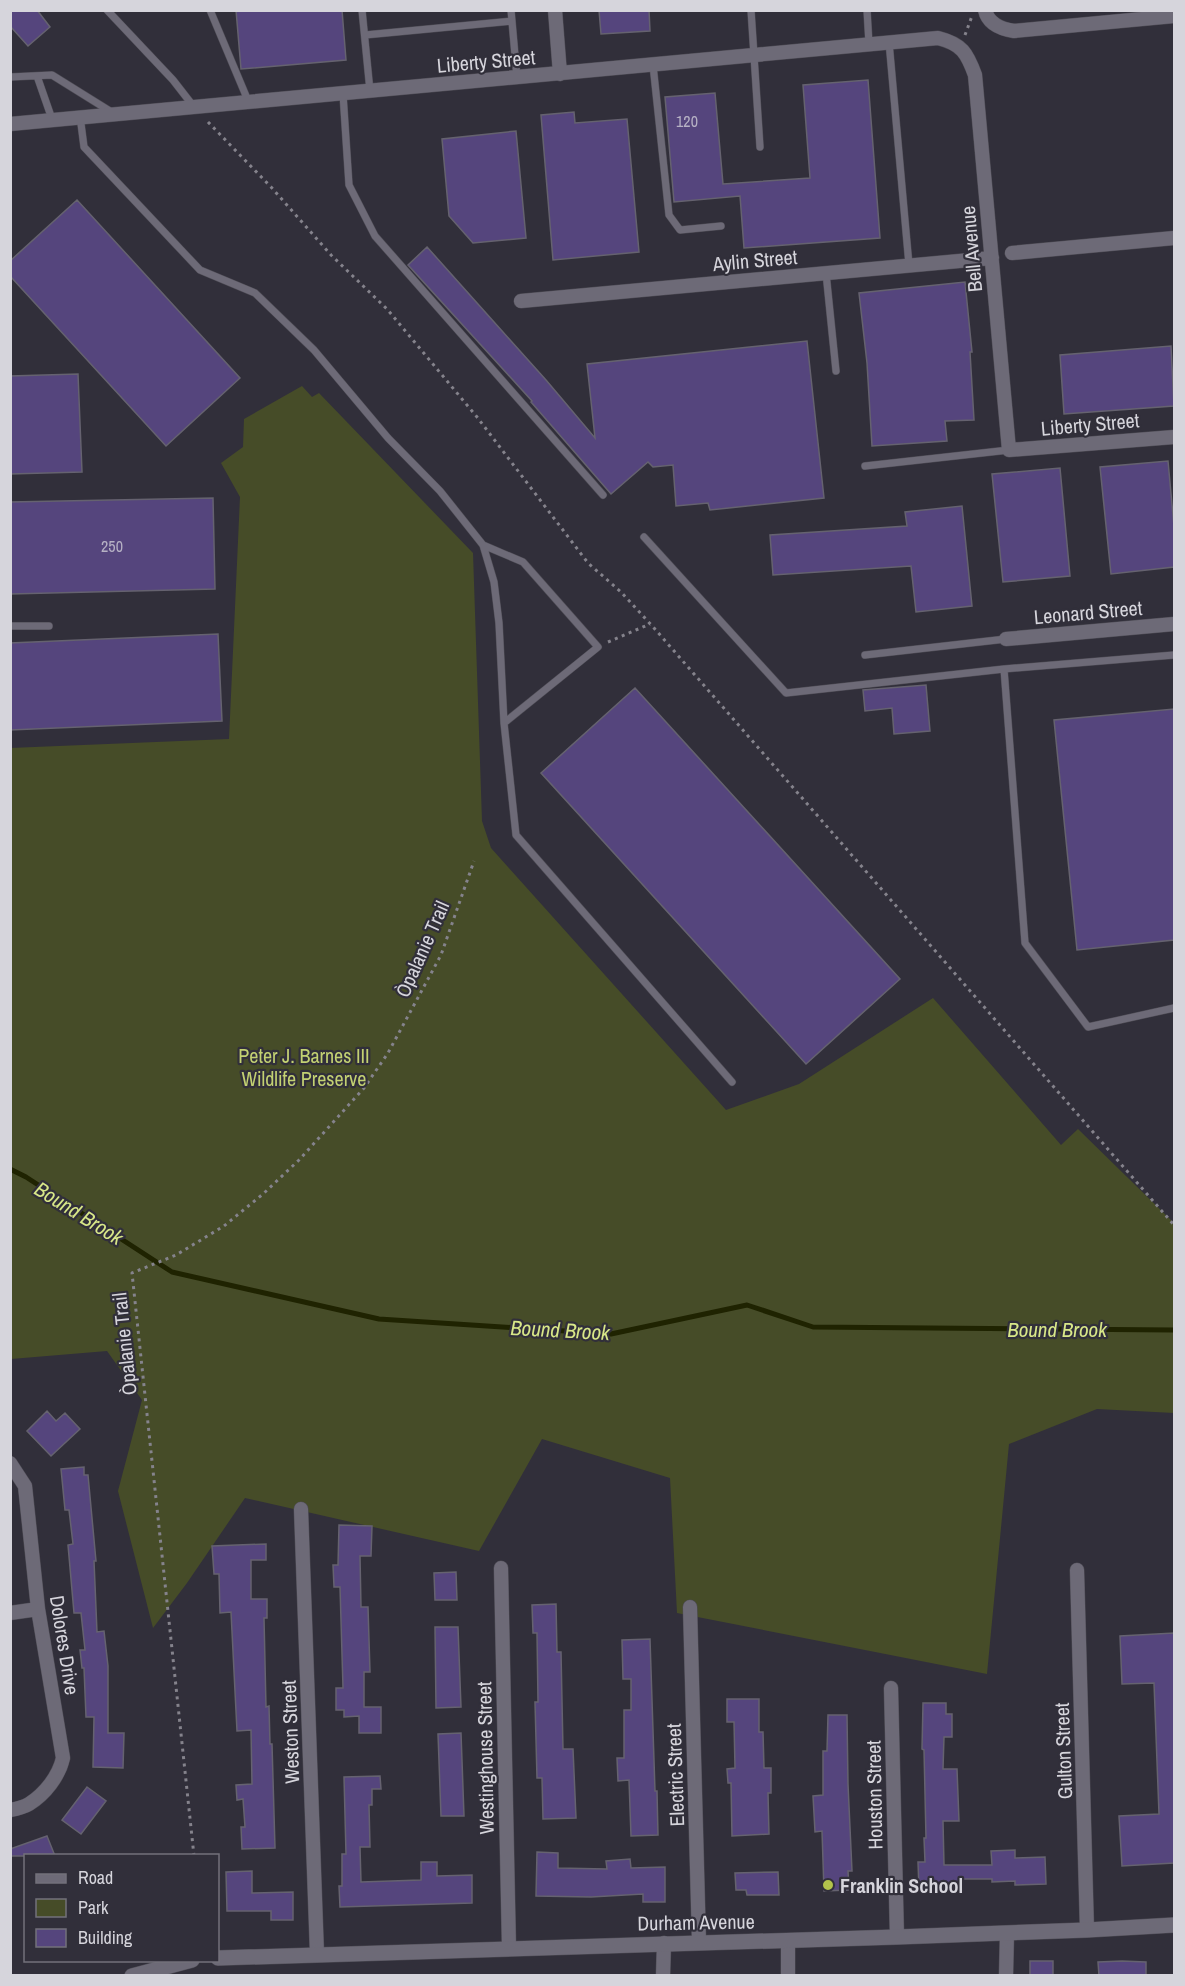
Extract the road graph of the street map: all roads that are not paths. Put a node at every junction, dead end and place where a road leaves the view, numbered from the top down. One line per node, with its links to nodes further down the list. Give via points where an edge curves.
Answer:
1 (107, 10): 24 (lane)
2 (210, 10): 23 (lane)
3 (363, 10): 11 (lane)
4 (511, 10): 10 (lane)
5 (555, 10): 17 (street)
6 (751, 10): 15 (lane)
7 (867, 10): 13 (lane)
8 (988, 16): 9 (street, via 1002,29 1014,31)
9 (1174, 16)
10 (512, 21): 11 (lane); 20 (lane)
11 (365, 35): 21 (lane)
12 (890, 42): 13 (street, Liberty Street); 14 (street, Liberty Street, via 938,38); 34 (lane)
13 (869, 44): 15 (street, Liberty Street)
14 (962, 48): 33 (street, Bell Avenue, via 975,75)
15 (754, 55): 16 (street, Liberty Street); 29 (lane)
16 (653, 65): 17 (street, Liberty Street); 30 (lane, via 669,215 680,230)
17 (560, 74): 20 (street, Liberty Street)
18 (37, 76): 19 (lane); 25 (lane, via 52,75); 27 (lane)
19 (10, 77)
20 (517, 78): 21 (street, Liberty Street)
21 (370, 91): 22 (street, Liberty Street)
22 (343, 94): 23 (street, Liberty Street); 41 (lane, via 350,185 375,236)
23 (249, 103): 24 (street, Liberty Street)
24 (195, 108): 25 (street, Liberty Street)
25 (115, 115): 26 (street, Liberty Street)
26 (80, 116): 27 (street, Liberty Street); 43 (lane, via 84,147 200,270 255,293 314,350)
27 (52, 119): 28 (street, Liberty Street)
28 (10, 124)
29 (760, 147)
30 (721, 226)
31 (1174, 238): 32 (street)
32 (1012, 253)
33 (992, 258): 34 (street, Aylin Street); 39 (street, Bell Avenue)
34 (909, 265): 35 (street, Aylin Street)
35 (826, 273): 36 (street, Aylin Street); 37 (lane)
36 (521, 301)
37 (836, 371)
38 (1174, 437): 39 (street, Liberty Street)
39 (1009, 450): 40 (lane)
40 (865, 466)
41 (603, 495)
42 (644, 537): 50 (lane, via 786,693)
43 (483, 545): 51 (lane, via 494,582 499,623); 51 (lane, via 524,562 598,647)
44 (1174, 624): 47 (street, Leonard Street)
45 (10, 626): 46 (lane)
46 (49, 626)
47 (1006, 639): 48 (lane)
48 (865, 655)
49 (1174, 655): 50 (lane)
50 (1004, 669): 52 (lane, via 1025,943 1088,1027)
51 (504, 723): 53 (lane, via 516,835)
52 (1174, 1008)
53 (732, 1082)
54 (10, 1463): 59 (street, Dolores Drive, via 25,1486)
55 (301, 1509): 71 (street, Weston Street)
56 (501, 1568): 70 (street, Westinghouse Street)
57 (1077, 1570): 64 (street, Gulton Street)
58 (690, 1607): 68 (street, Electric Street)
59 (38, 1609): 60 (street); 62 (street, Dolores Drive, via 63,1758 48,1787 28,1805)
60 (10, 1613)
61 (891, 1688): 66 (street, Houston Street)
62 (10, 1810)
63 (1174, 1925): 64 (street, Durham Avenue)
64 (1088, 1930): 65 (street, Durham Avenue)
65 (1007, 1934): 66 (street, Durham Avenue); 77 (street)
66 (897, 1937): 67 (street, Durham Avenue)
67 (788, 1941): 68 (street, Durham Avenue); 76 (street)
68 (699, 1942): 69 (street, Durham Avenue)
69 (664, 1943): 70 (street, Durham Avenue); 75 (street)
70 (509, 1948): 71 (street, Durham Avenue)
71 (317, 1954): 72 (street, Durham Avenue)
72 (219, 1958)
73 (184, 1962): 74 (street)
74 (132, 1976)
75 (663, 1976)
76 (788, 1976)
77 (1006, 1976)

